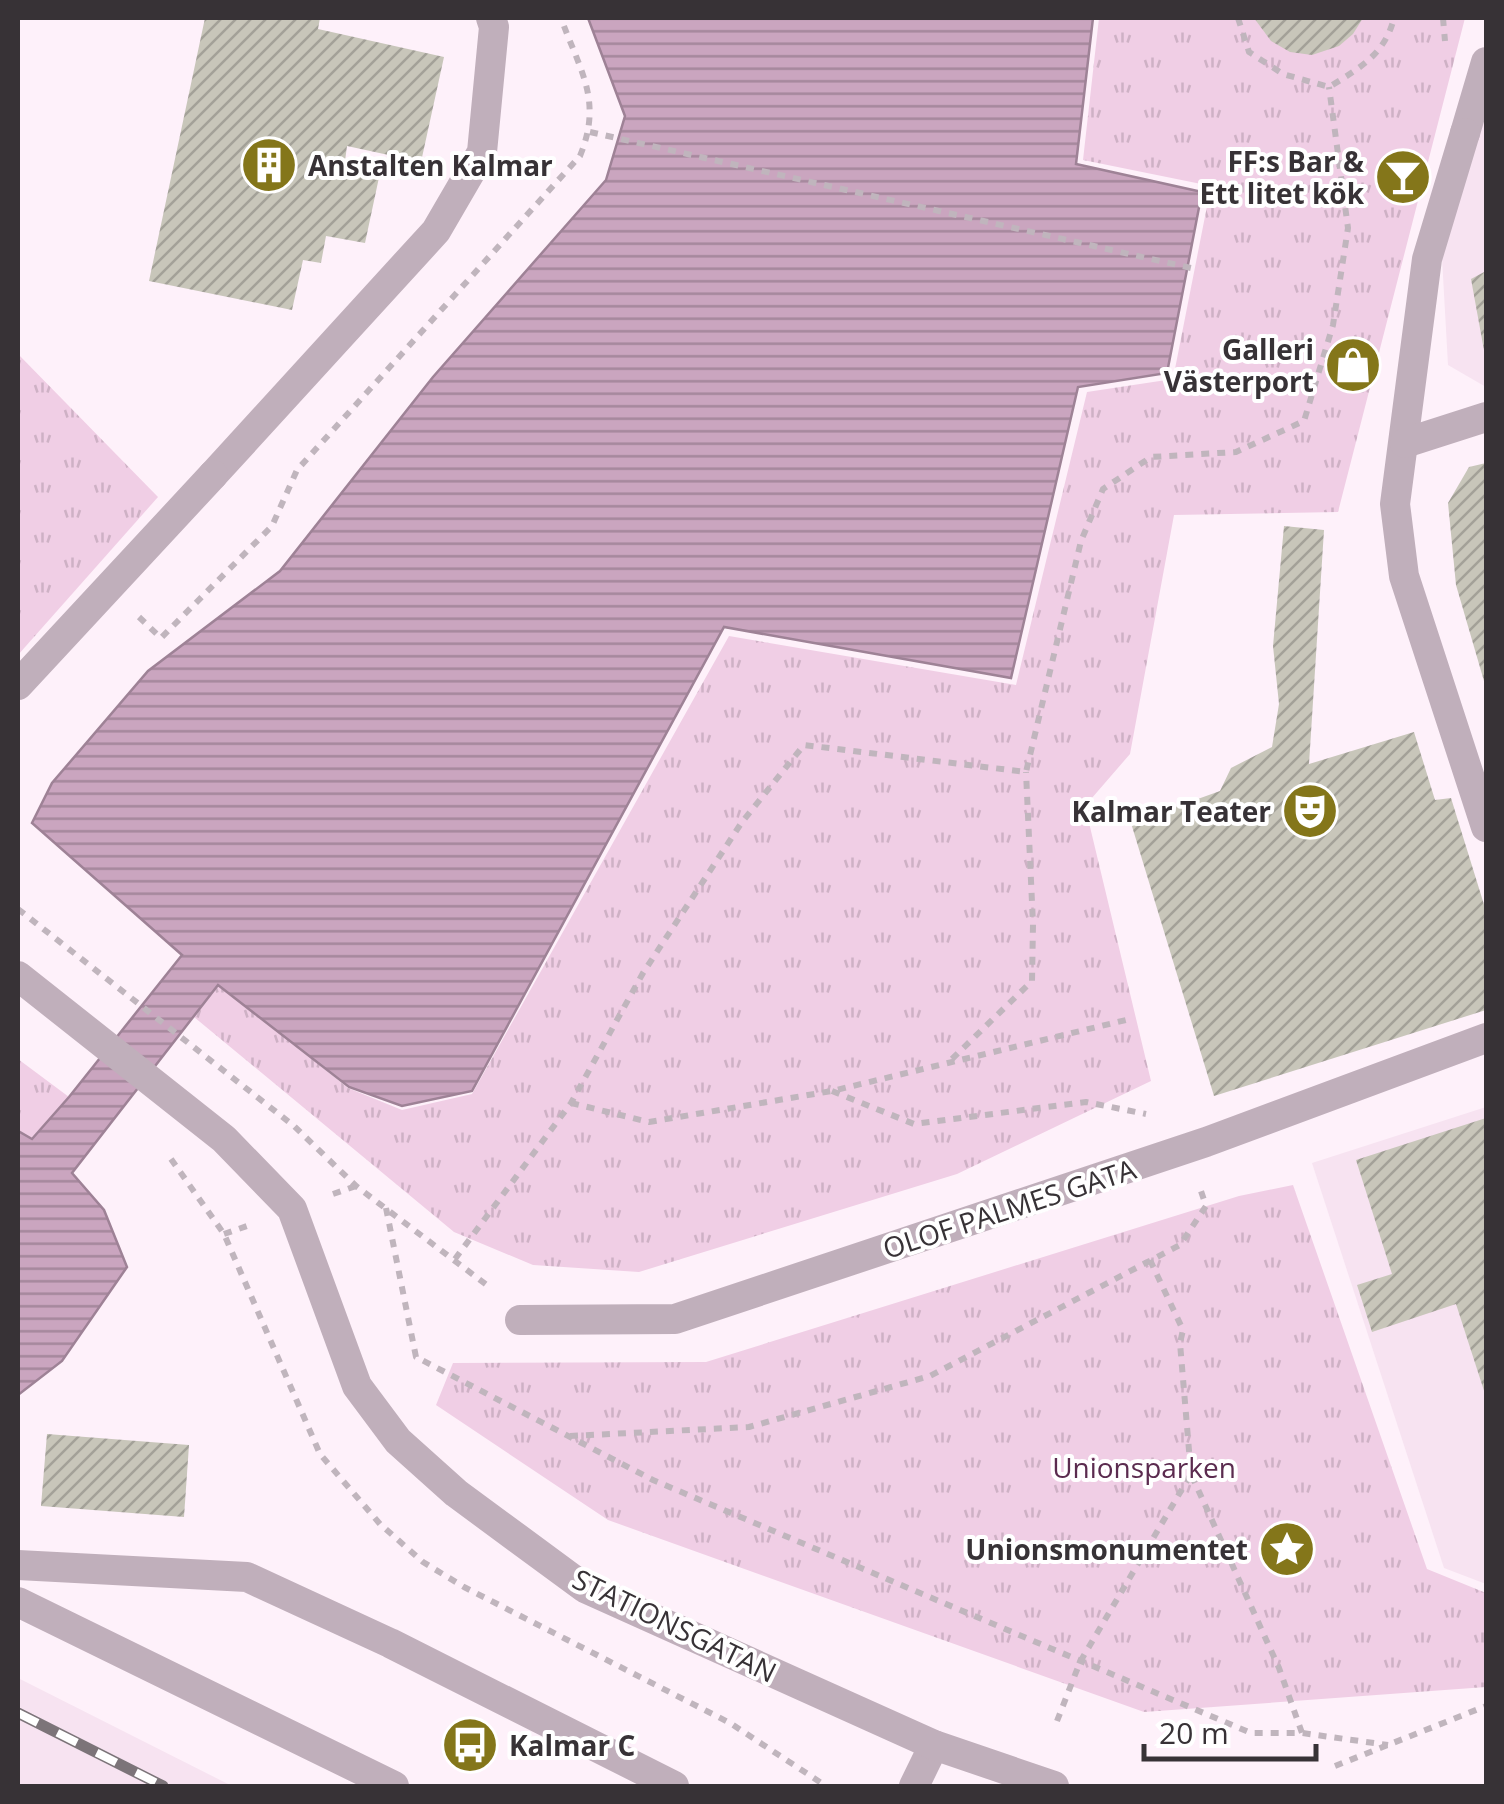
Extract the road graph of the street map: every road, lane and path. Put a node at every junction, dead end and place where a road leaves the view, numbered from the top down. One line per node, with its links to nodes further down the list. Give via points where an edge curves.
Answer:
1 (491, 18): 12 (street, via 482,152 436,231)
2 (561, 18): 7 (path, via 592,106)
3 (1238, 18): 6 (path, via 1249,52 1283,74)
4 (1394, 18): 6 (path, via 1388,40)
5 (1486, 62): 10 (street, via 1427,259)
6 (1329, 87): 13 (path, via 1348,228 1332,326 1304,421 1236,452 1151,457 1103,488 1081,542)
7 (590, 132): 8 (path); 11 (path, via 580,156 296,470 272,526)
8 (1191, 268)
9 (1486, 417): 10 (street)
10 (1405, 443): 14 (street, via 1395,504 1404,576)
11 (161, 638)
12 (18, 685)
13 (1026, 772): 19 (path, via 1032,981); 21 (path, via 804,745 742,822 643,973)
14 (1486, 827)
15 (18, 909): 24 (path, via 294,1126)
16 (18, 976): 37 (street, STATIONSGATAN, via 224,1139 292,1209 357,1386 398,1441 456,1493 586,1588)
17 (1130, 1019): 19 (path)
18 (1486, 1038): 22 (street, OLOF PALMES GATA)
19 (952, 1060): 20 (path)
20 (832, 1091): 21 (path, via 649,1122); 22 (path, via 914,1124 1086,1102 1143,1111)
21 (571, 1103): 26 (path)
22 (1185, 1149): 27 (path, via 1206,1206 1180,1245); 28 (street, OLOF PALMES GATA, via 676,1320)
23 (167, 1154): 25 (path)
24 (386, 1208): 26 (path); 29 (path, via 416,1357)
25 (224, 1234)
26 (456, 1259): 28 (path)
27 (1150, 1260): 29 (path, via 930,1376 749,1428); 30 (path, via 1183,1330)
28 (520, 1320)
29 (567, 1436): 33 (path, via 653,1480)
30 (1191, 1474): 33 (path); 36 (path)
31 (18, 1565): 41 (street, via 247,1577)
32 (18, 1602): 40 (street)
33 (1080, 1662): 35 (path); 36 (path, via 1252,1733)
34 (1486, 1706): 38 (path)
35 (1057, 1722)
36 (1302, 1734): 38 (path)
37 (934, 1745): 42 (street); 43 (street, STATIONSGATAN)
38 (1388, 1745): 39 (path)
39 (1335, 1766)
40 (394, 1786)
41 (674, 1786)
42 (914, 1786)
43 (1054, 1786)

